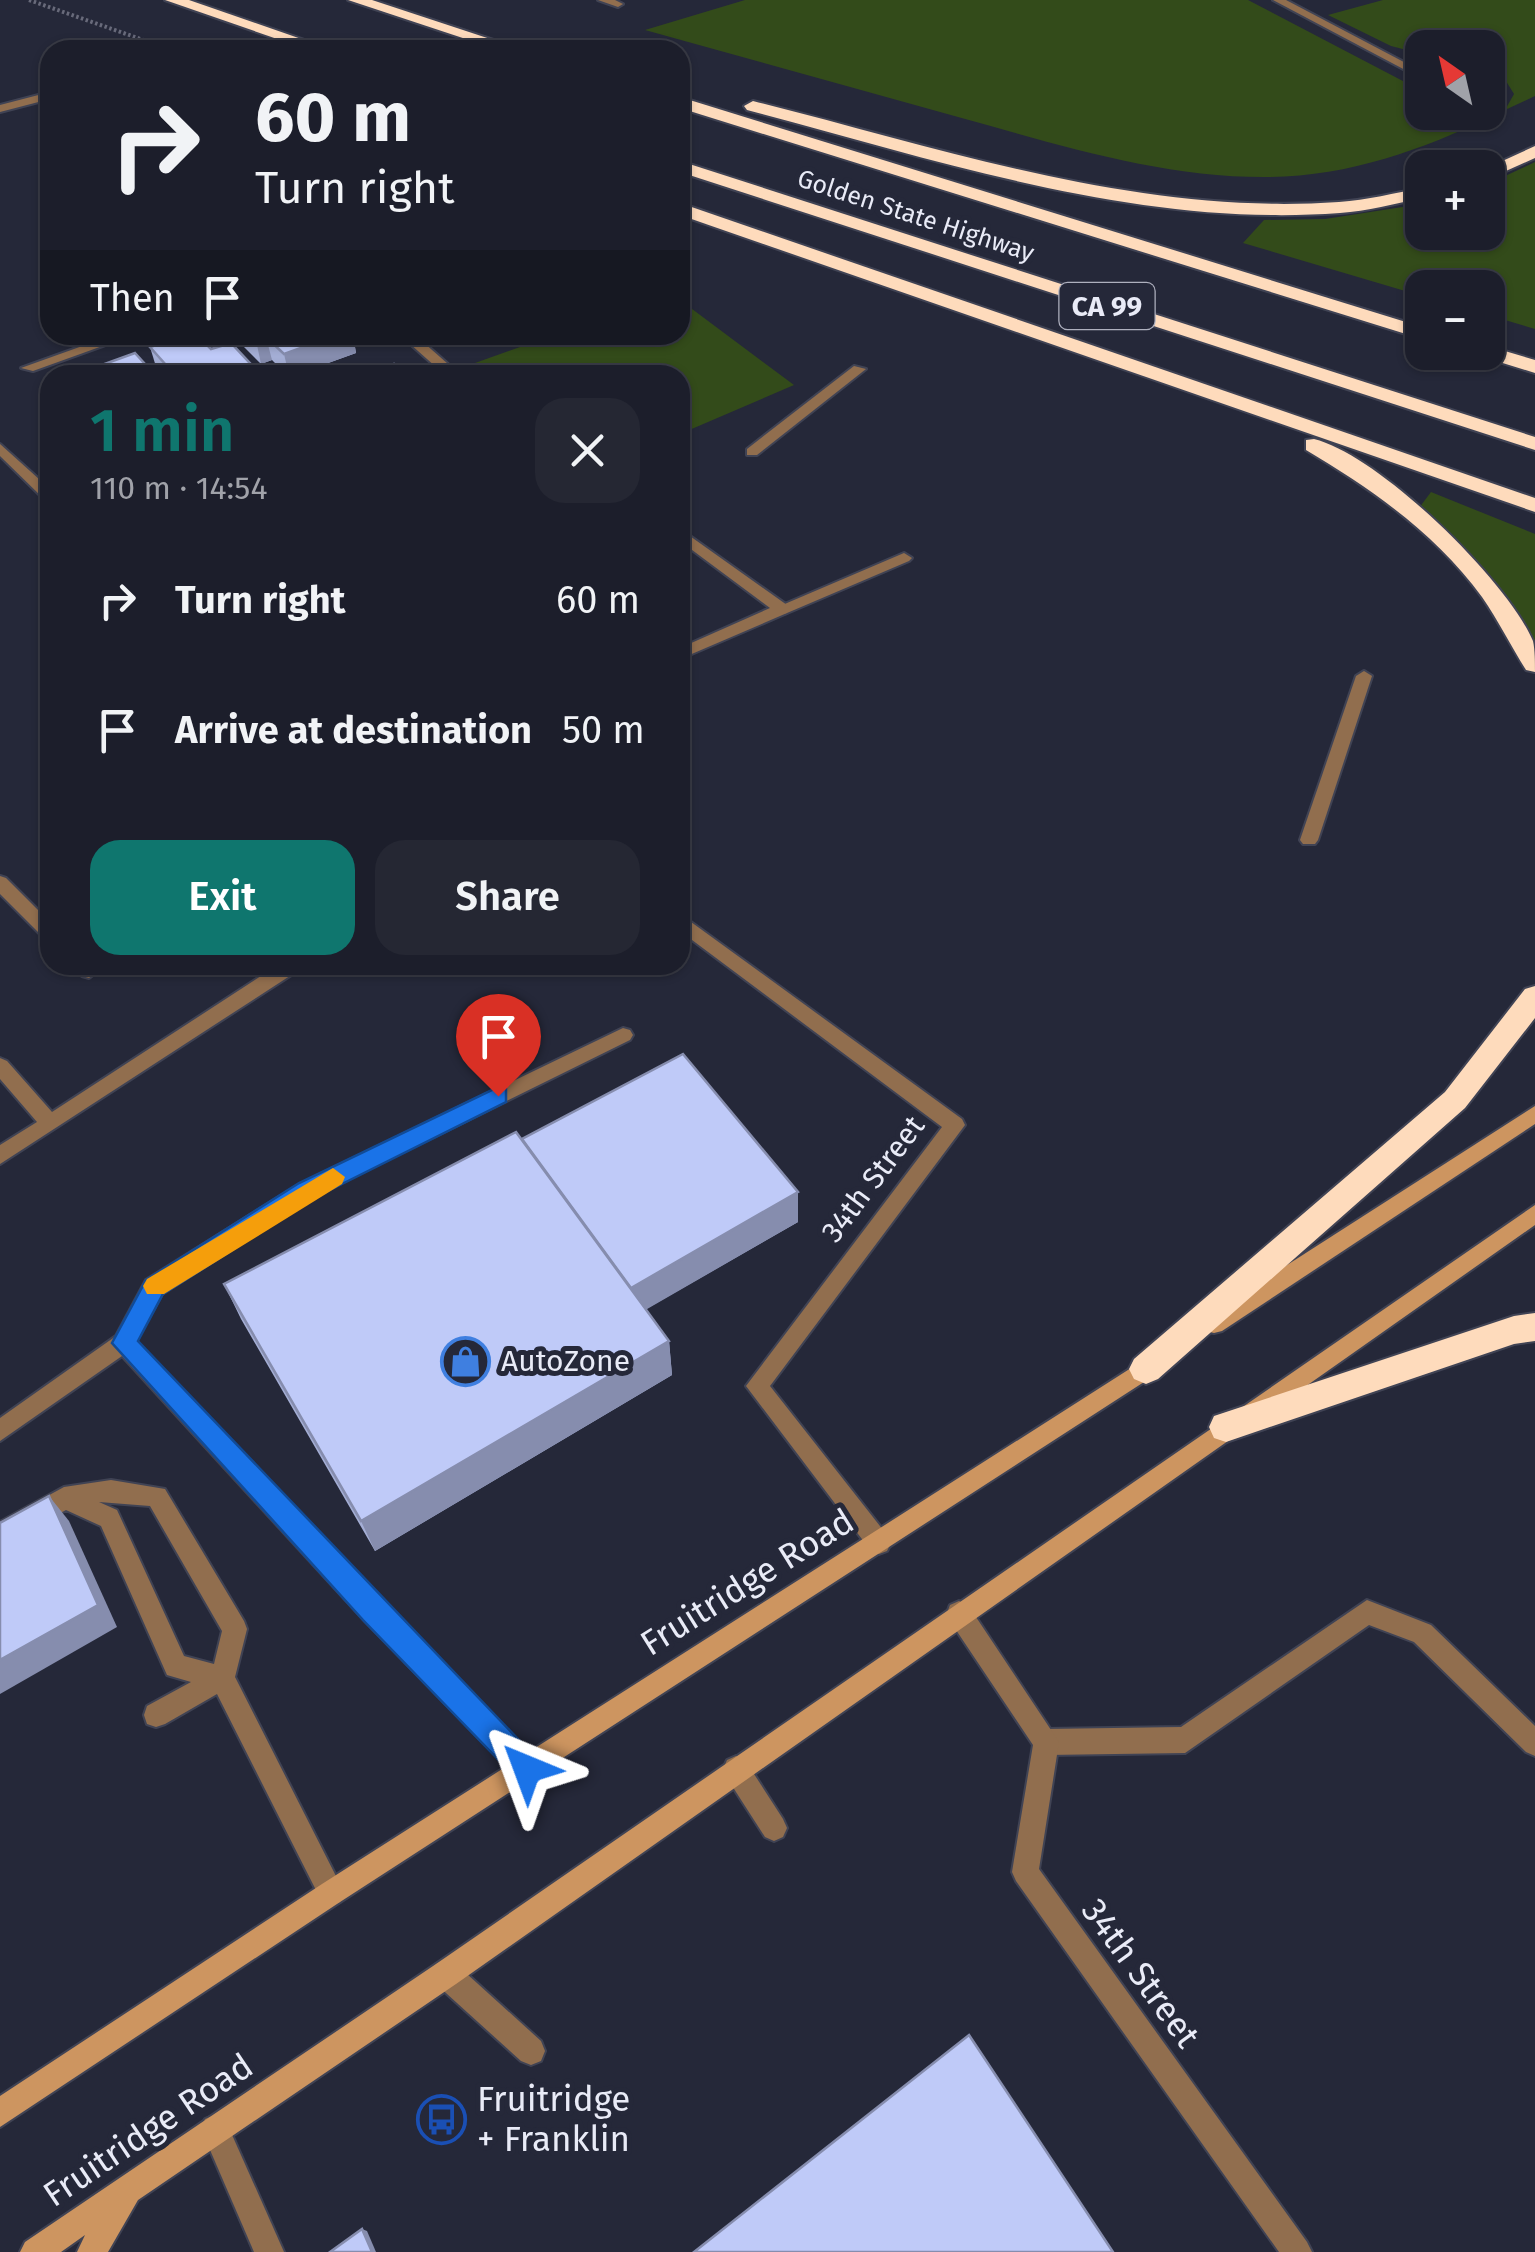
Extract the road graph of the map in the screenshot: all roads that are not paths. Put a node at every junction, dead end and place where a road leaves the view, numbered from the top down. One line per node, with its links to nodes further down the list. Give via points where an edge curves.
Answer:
1 (148, 0): 8 (highway)
2 (173, 0): 9 (highway)
3 (356, 0): 7 (highway)
4 (603, 0): 6 (street)
5 (1278, 0): 12 (street)
6 (618, 4)
7 (456, 31): 10 (highway); 11 (highway)
8 (242, 40)
9 (295, 40)
10 (484, 40)
11 (492, 40)
12 (1405, 65)
13 (690, 90): 20 (highway, via 1124,195 1208,207 1310,208)
14 (40, 98): 16 (street)
15 (690, 105): 22 (highway, Golden State Highway / CA 99)
16 (0, 109)
17 (1535, 151): 18 (highway)
18 (1505, 166)
19 (690, 169): 31 (highway, Golden State Highway / CA 99)
20 (1405, 195)
21 (690, 213): 30 (highway)
22 (1405, 328)
23 (96, 345): 28 (street)
24 (419, 345): 26 (street)
25 (1505, 357): 27 (highway)
26 (441, 364)
27 (1535, 367)
28 (28, 368)
29 (859, 369): 33 (street)
30 (1260, 414): 35 (highway); 40 (highway, via 1345,462 1422,521 1488,589)
31 (1535, 444)
32 (0, 448): 34 (street)
33 (752, 452)
34 (40, 486)
35 (1535, 505)
36 (690, 541): 38 (street)
37 (904, 558): 38 (street)
38 (781, 609): 39 (street)
39 (690, 650)
40 (1535, 664)
41 (1364, 676): 42 (street)
42 (1309, 840)
43 (0, 883): 44 (street)
44 (40, 922)
45 (690, 928): 61 (street, 34th Street, via 955,1125 757,1386)
46 (277, 975): 51 (street)
47 (1535, 997): 56 (highway, via 1455,1100)
48 (622, 1035): 55 (street, via 308,1190 154,1287)
49 (0, 1066): 51 (street)
50 (1535, 1114): 56 (main road, Fruitridge Road)
51 (50, 1124): 52 (street)
52 (0, 1156)
53 (1535, 1214): 57 (main road, Fruitridge Road)
54 (1535, 1327): 57 (highway)
55 (124, 1343): 58 (street); 67 (street)
56 (1146, 1369): 61 (main road, Fruitridge Road)
57 (1226, 1427): 62 (main road, Fruitridge Road)
58 (0, 1431)
59 (64, 1498): 60 (street); 63 (street, via 108,1518 176,1666); 63 (street, via 117,1487 157,1497 235,1628)
60 (0, 1534)
61 (879, 1543): 67 (main road, Fruitridge Road)
62 (959, 1613): 65 (street); 68 (main road, Fruitridge Road)
63 (222, 1678): 64 (street); 70 (street)
64 (156, 1715)
65 (1046, 1742): 66 (street, via 1185,1740 1367,1612 1422,1633); 79 (street, 34th Street, via 1026,1872)
66 (1535, 1742)
67 (527, 1769): 70 (main road, Fruitridge Road)
68 (736, 1769): 69 (street); 71 (main road, Fruitridge Road)
69 (774, 1828)
70 (331, 1893): 73 (main road, Fruitridge Road)
71 (446, 1974): 72 (street); 74 (main road, Fruitridge Road)
72 (532, 2051)
73 (0, 2112)
74 (216, 2129): 75 (main road, Fruitridge Road); 78 (street)
75 (128, 2189): 76 (main road, Fruitridge Road); 77 (main road)
76 (35, 2252)
77 (92, 2252)
78 (270, 2252)
79 (1297, 2252)

